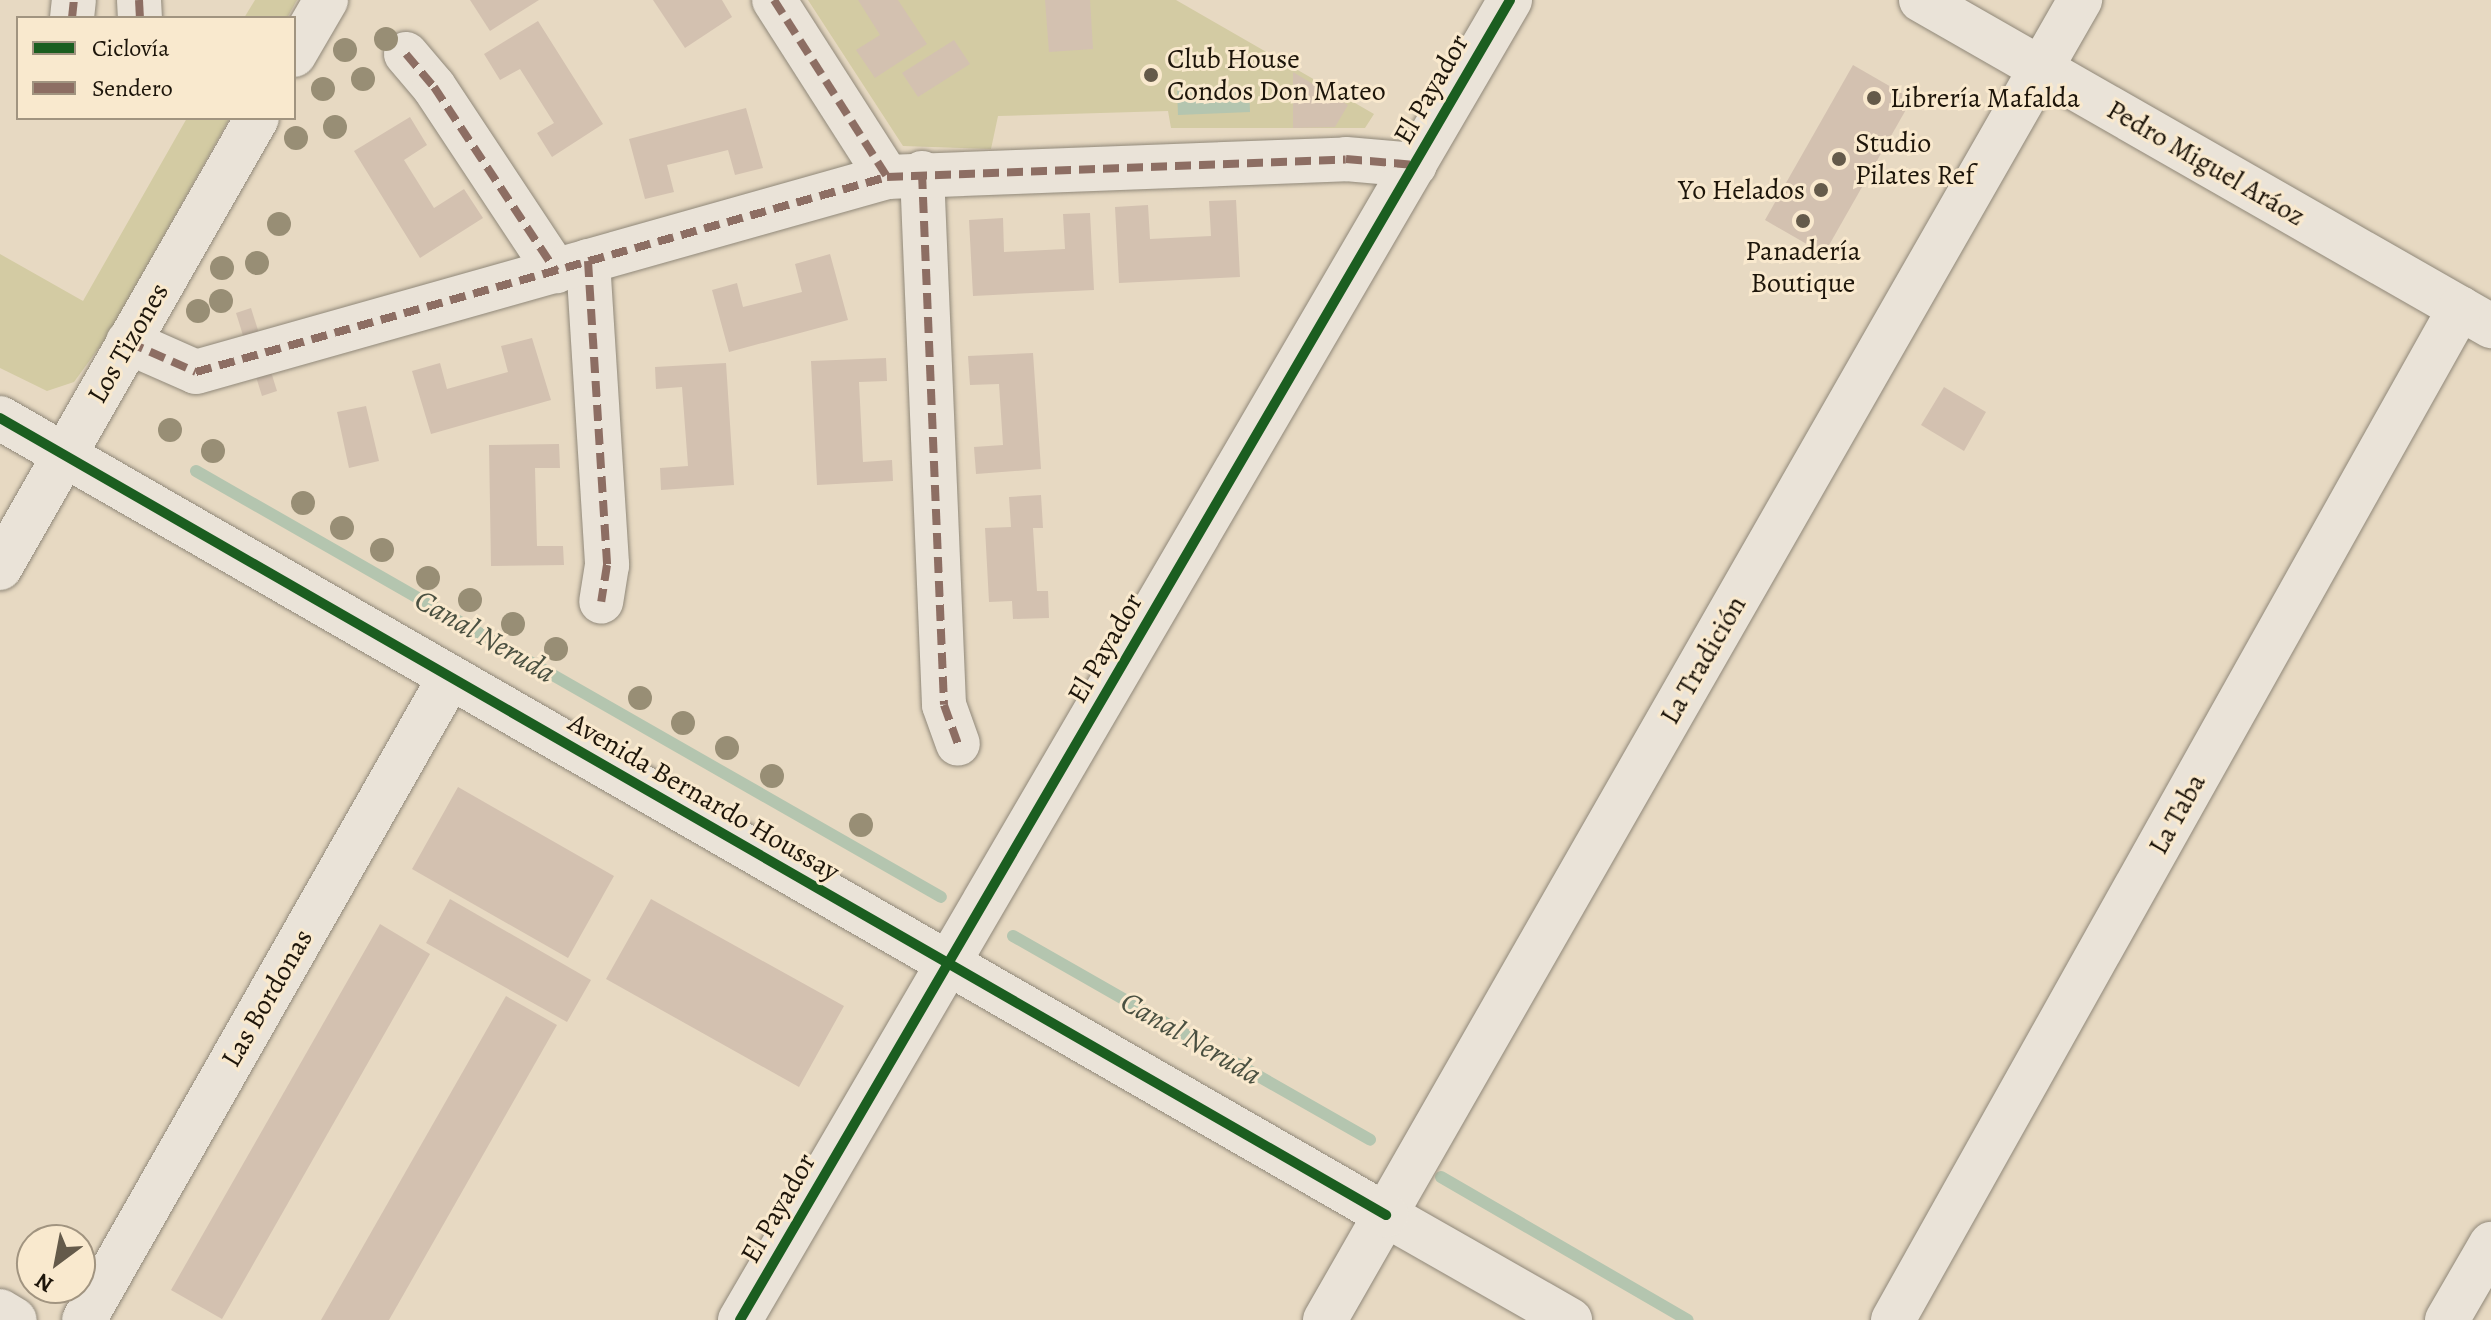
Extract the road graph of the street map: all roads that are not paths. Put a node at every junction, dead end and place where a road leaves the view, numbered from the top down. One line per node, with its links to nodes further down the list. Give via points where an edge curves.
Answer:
1 (326, 0): 6 (street)
2 (774, 0): 11 (street)
3 (1510, 0): 10 (street, El Payador)
4 (1921, 0): 8 (street, Pedro Miguel Aráoz)
5 (2080, 0): 8 (street, La Tradición)
6 (296, 52)
7 (406, 54): 12 (street)
8 (2041, 69): 13 (street, Pedro Miguel Aráoz); 22 (street, La Tradición)
9 (256, 120): 14 (street, Los Tizones)
10 (1415, 165): 11 (street, via 1346,159); 21 (street, El Payador)
11 (904, 175): 12 (street); 20 (street, via 944,705)
12 (572, 266): 14 (street, via 196,372); 18 (street, via 607,565)
13 (2476, 317): 30 (street, La Taba)
14 (128, 342): 16 (street, Los Tizones)
15 (0, 418): 16 (street, Avenida Bernardo Houssay)
16 (64, 454): 17 (street, Los Tizones); 19 (street, Avenida Bernardo Houssay)
17 (0, 568)
18 (601, 602)
19 (450, 677): 21 (street, Avenida Bernardo Houssay); 26 (street, Las Bordonas)
20 (958, 744)
21 (947, 965): 22 (street, Avenida Bernardo Houssay); 27 (street, El Payador)
22 (1386, 1215): 28 (street, La Tradición); 29 (street, Avenida Bernardo Houssay)
23 (2491, 1244): 31 (street)
24 (0, 1311): 25 (street)
25 (15, 1320)
26 (84, 1320)
27 (740, 1320)
28 (1325, 1320)
29 (1570, 1320)
30 (1893, 1320)
31 (2447, 1320)

